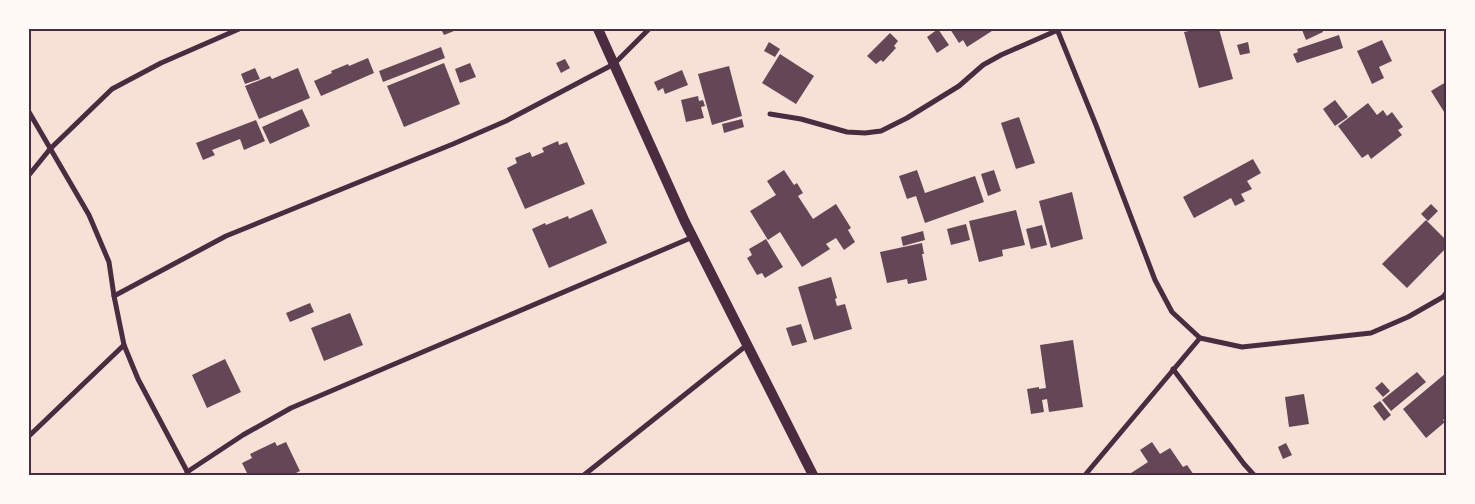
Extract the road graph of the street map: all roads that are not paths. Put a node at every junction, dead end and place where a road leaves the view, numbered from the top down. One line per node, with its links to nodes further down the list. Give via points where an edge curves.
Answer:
1 (239, 29): 8 (street, via 160,63 112,90)
2 (598, 29): 5 (main road)
3 (649, 29): 5 (street)
4 (1058, 30): 7 (street, via 983,65 959,86 881,131 865,134 848,132); 13 (street, via 1155,280 1172,312)
5 (614, 64): 10 (main road); 12 (street, via 444,148 226,236)
6 (29, 112): 8 (street)
7 (770, 114)
8 (50, 149): 9 (street); 12 (street, via 89,216 109,262)
9 (29, 175)
10 (693, 237): 14 (main road); 18 (street, via 291,408 243,435)
11 (1446, 293): 13 (street, via 1408,317 1371,333 1242,347)
12 (114, 296): 15 (street)
13 (1200, 338): 16 (street)
14 (747, 344): 19 (street); 20 (main road)
15 (124, 345): 17 (street); 18 (street, via 138,379)
16 (1173, 369): 21 (street); 22 (street)
17 (29, 436)
18 (188, 474)
19 (584, 475)
20 (812, 475)
21 (1085, 475)
22 (1254, 475)

